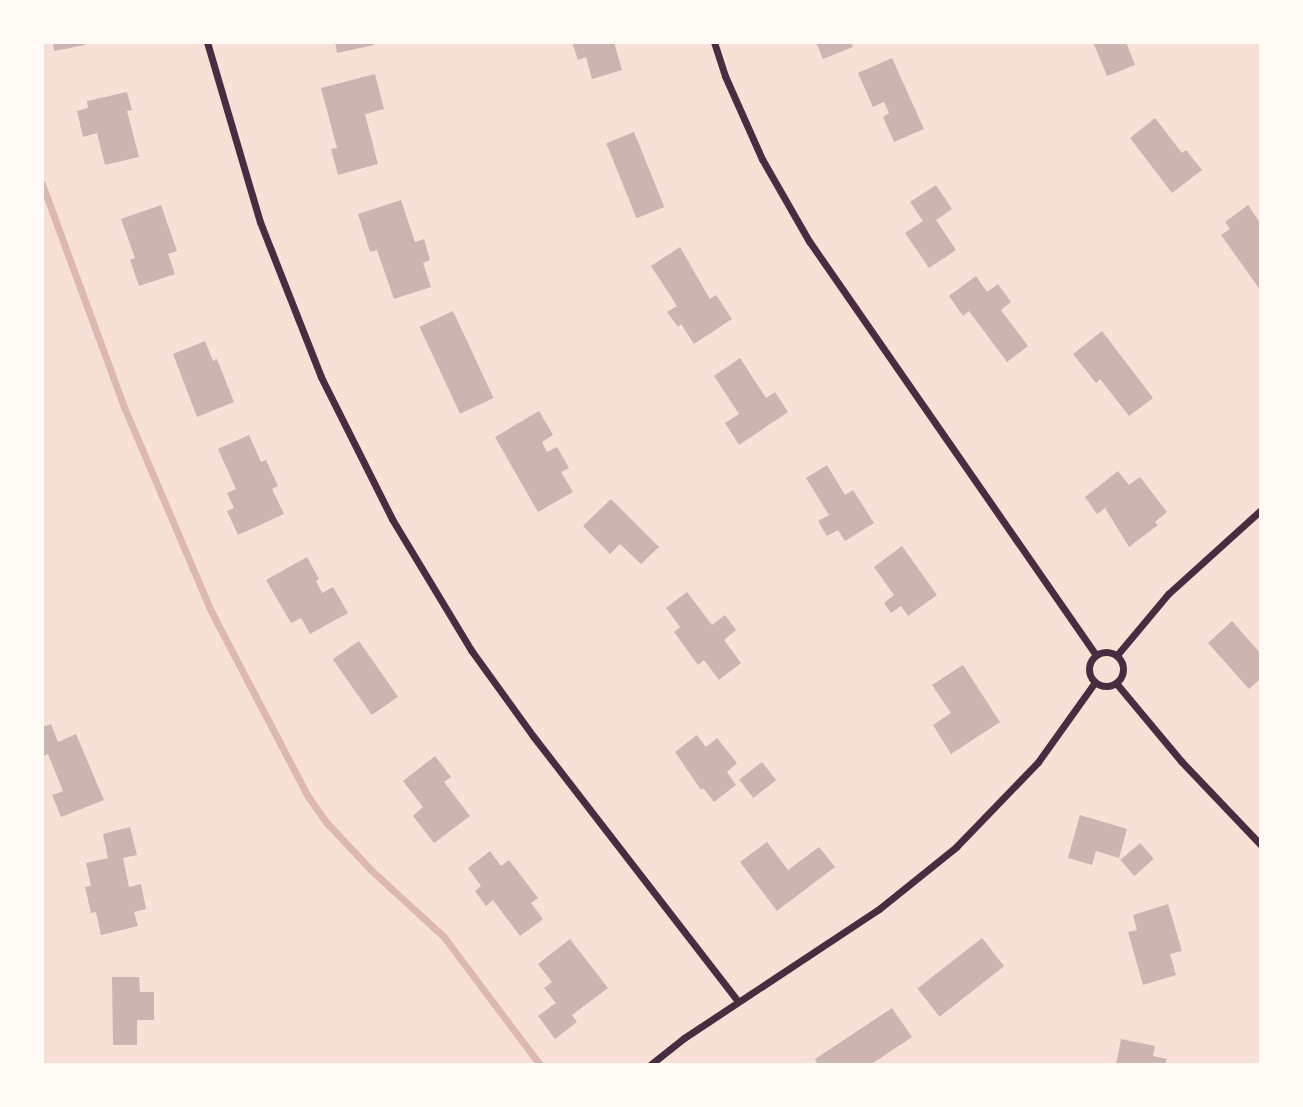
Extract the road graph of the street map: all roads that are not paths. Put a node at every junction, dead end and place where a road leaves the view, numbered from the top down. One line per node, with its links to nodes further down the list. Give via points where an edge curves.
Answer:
1 (207, 42): 9 (street, via 260,222 321,377 392,519 471,650)
2 (714, 42): 4 (street, via 762,159 809,241)
3 (1261, 510): 5 (street, via 1168,594)
4 (1096, 655): 5 (street, via 1107,651); 6 (street, via 1089,672)
5 (1117, 655): 7 (street, via 1124,667)
6 (1095, 682): 7 (street, via 1105,686); 9 (street, via 1038,762 956,847 879,909)
7 (1116, 683): 8 (street, via 1181,761)
8 (1261, 845)
9 (738, 1002): 10 (street)
10 (650, 1065)

